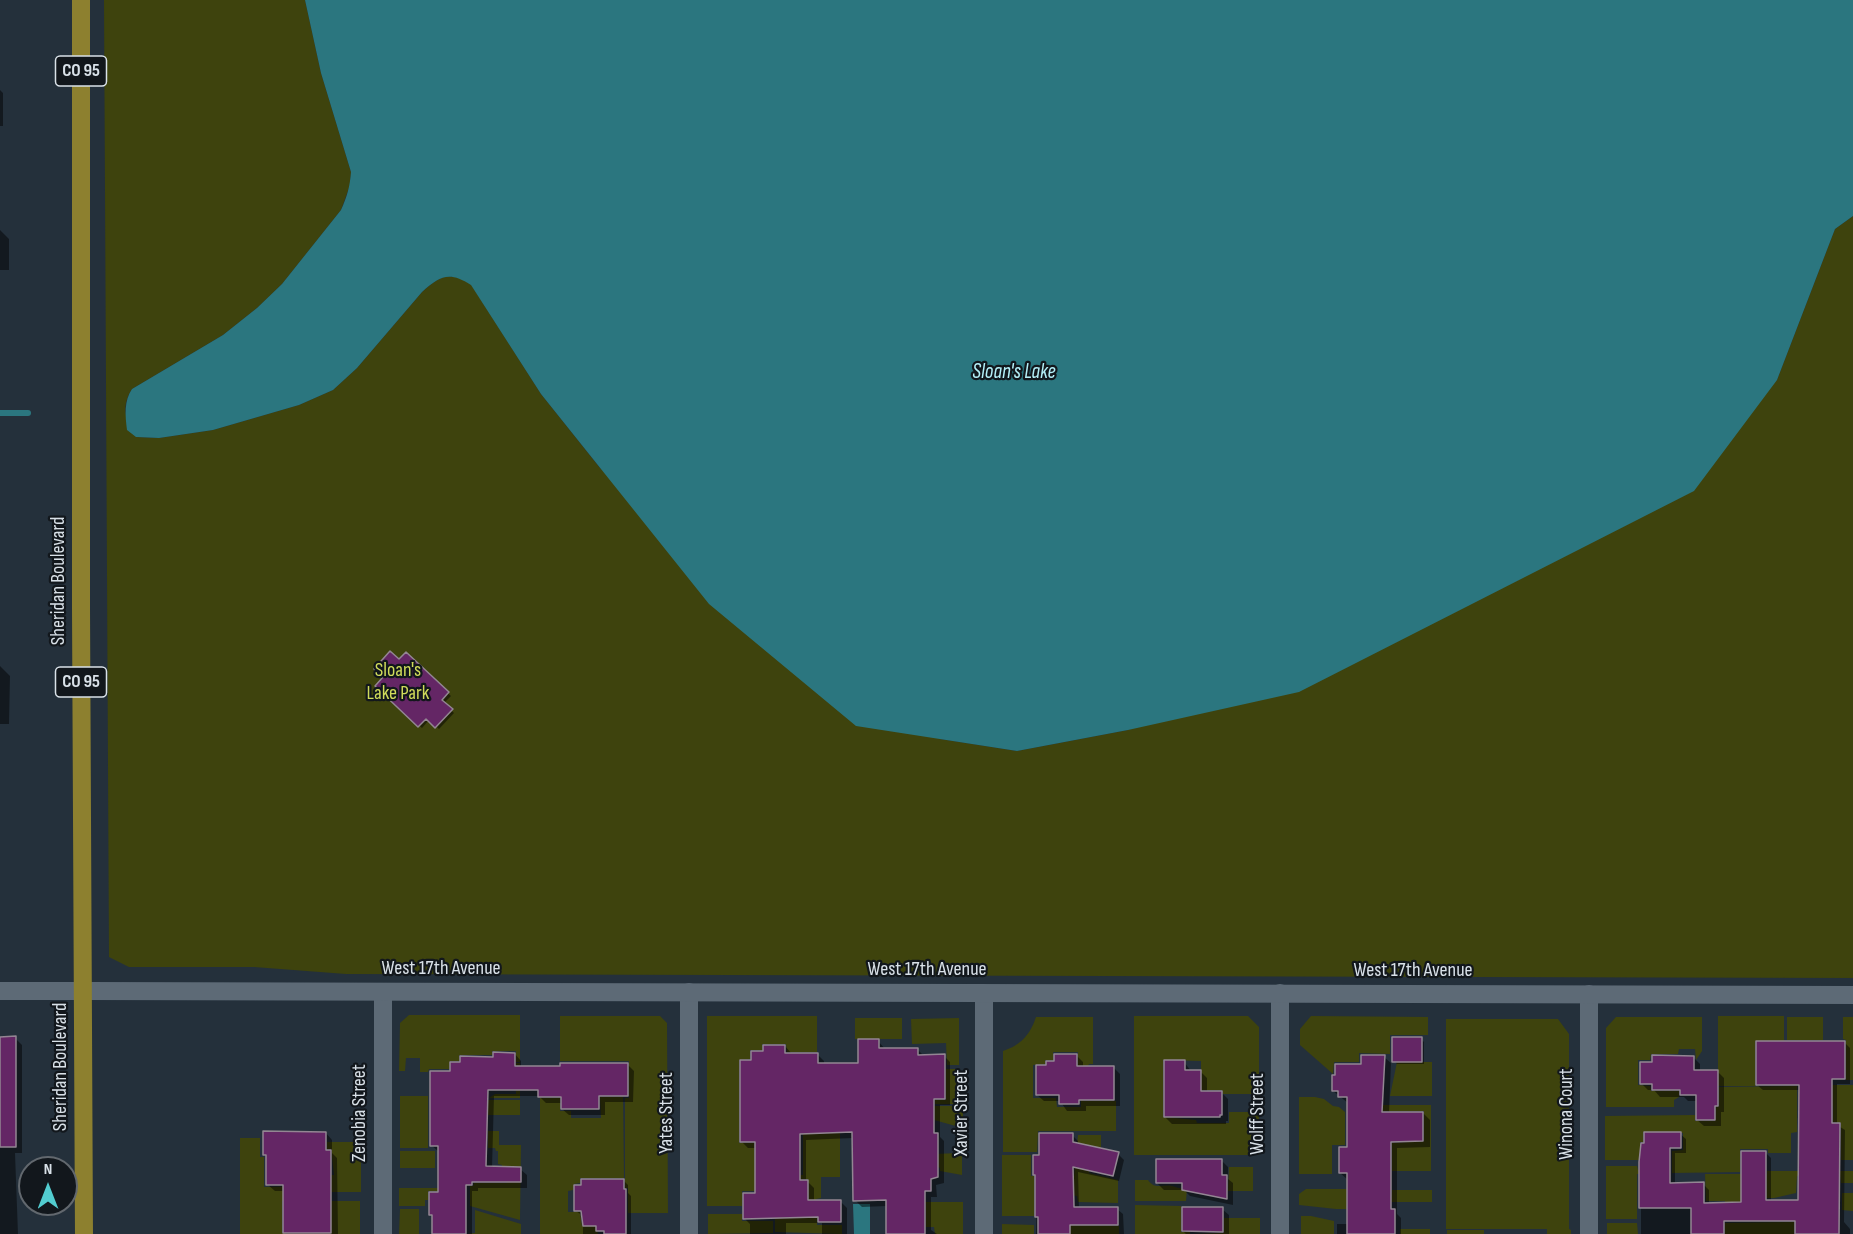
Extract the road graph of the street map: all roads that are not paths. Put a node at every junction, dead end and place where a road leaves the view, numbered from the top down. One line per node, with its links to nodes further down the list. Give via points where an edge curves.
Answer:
1 (81, 0): 3 (main road, Sheridan Boulevard / CO 95)
2 (0, 991): 3 (street, West 17th Avenue)
3 (84, 991): 4 (street, West 17th Avenue); 10 (main road, Sheridan Boulevard / CO 95)
4 (382, 992): 5 (street, West 17th Avenue); 11 (street, Zenobia Street)
5 (689, 992): 6 (street, West 17th Avenue); 12 (street, Yates Street)
6 (984, 993): 7 (street, West 17th Avenue); 13 (street, Xavier Street)
7 (1280, 993): 8 (street, West 17th Avenue); 14 (street, Wolff Street)
8 (1589, 994): 9 (street, West 17th Avenue); 15 (street, Winona Court)
9 (1853, 995)
10 (84, 1234)
11 (382, 1234)
12 (689, 1234)
13 (984, 1234)
14 (1280, 1234)
15 (1589, 1234)

